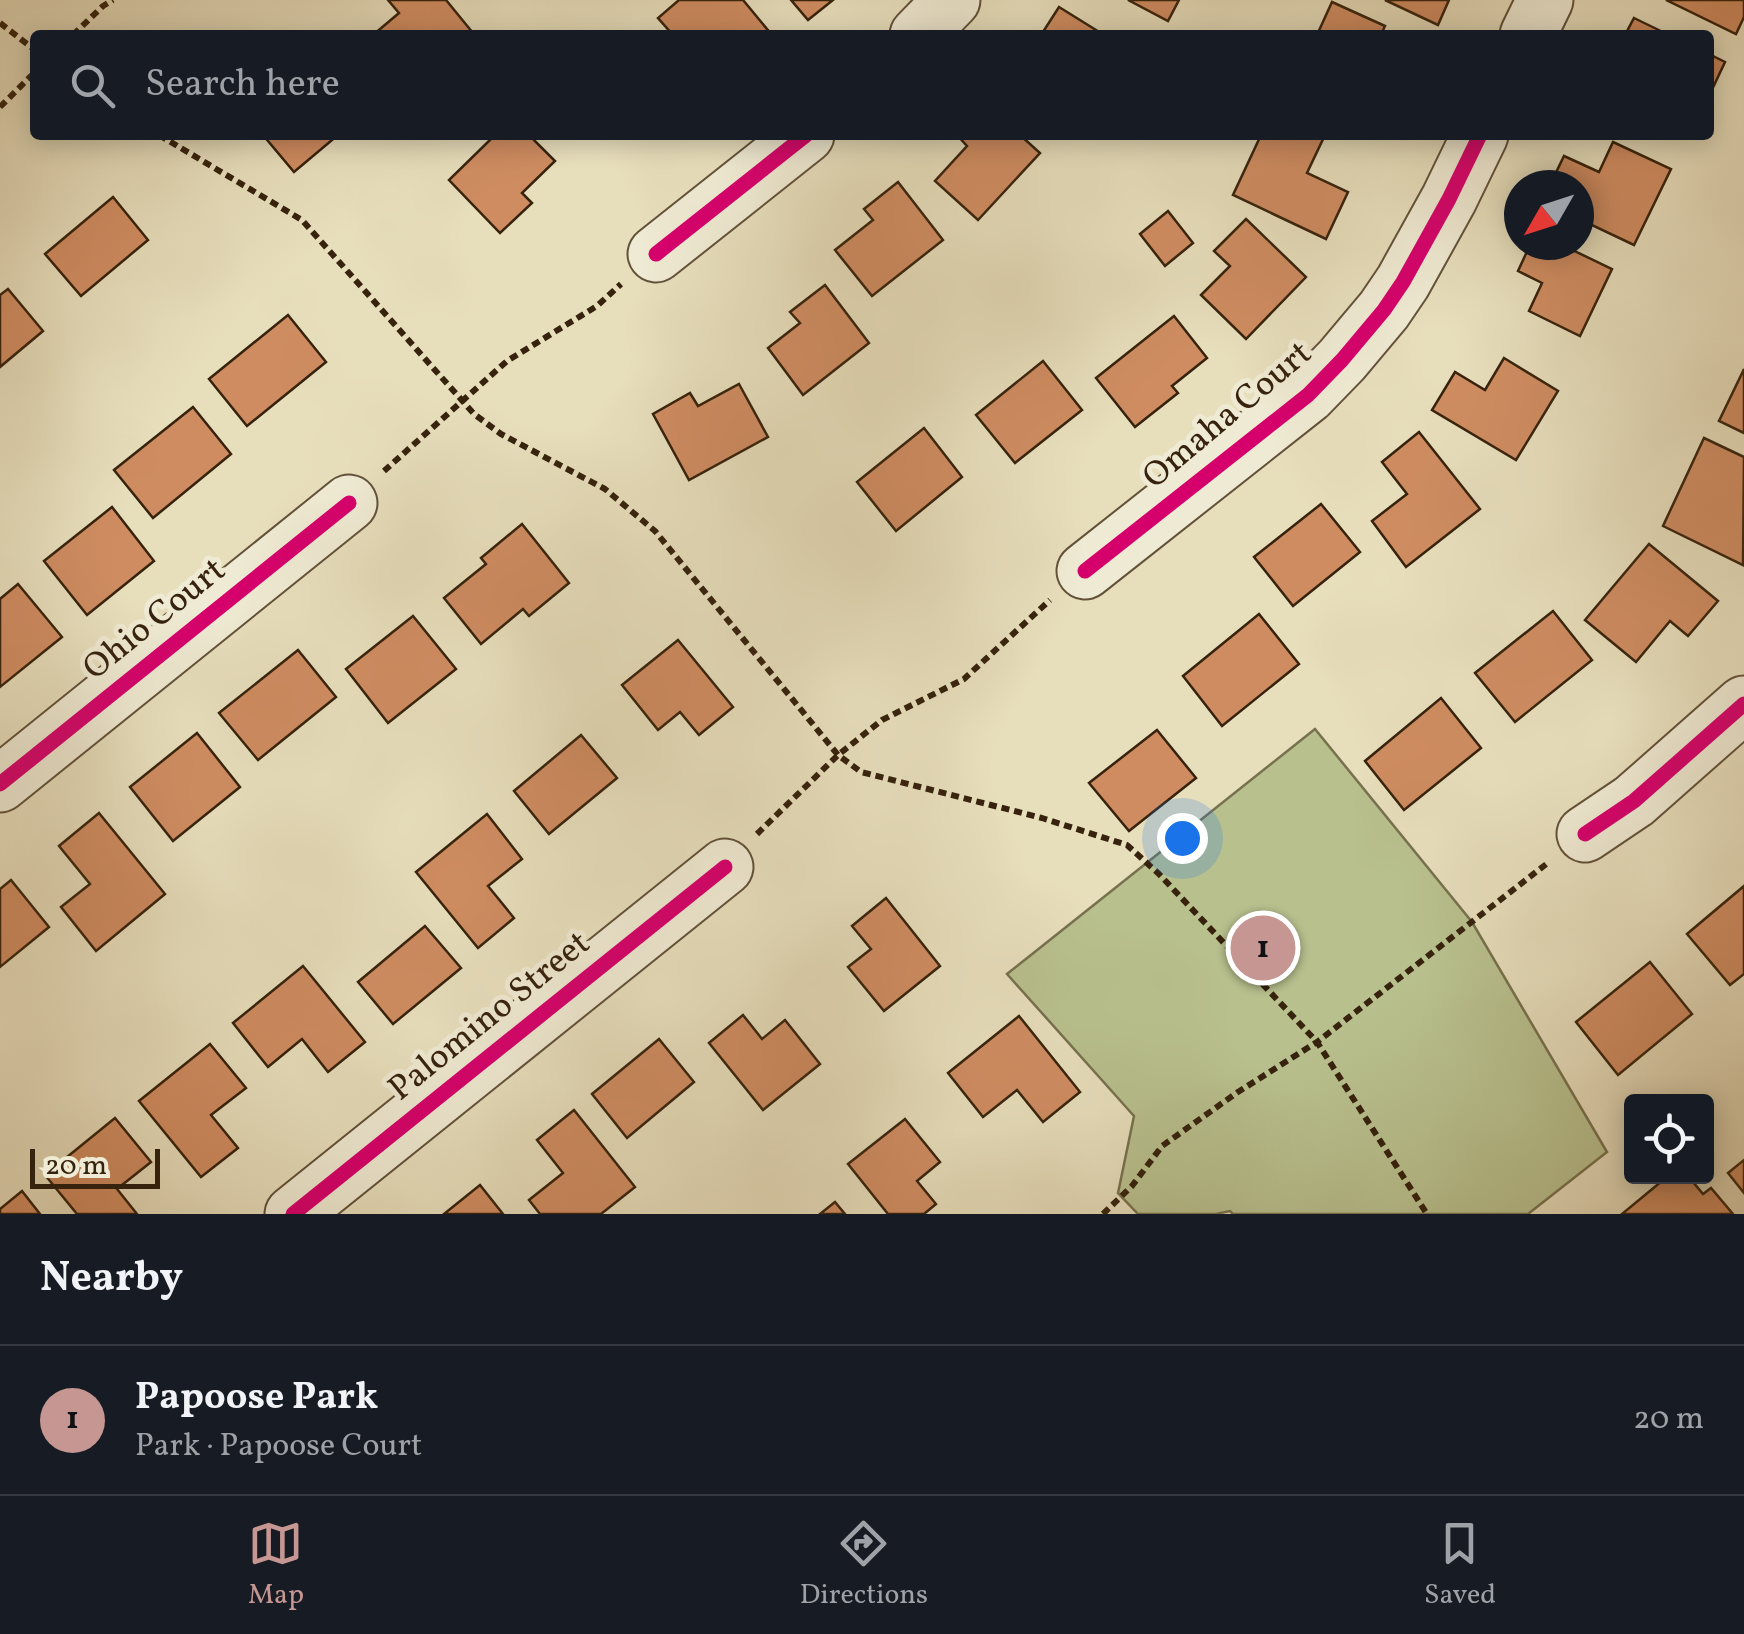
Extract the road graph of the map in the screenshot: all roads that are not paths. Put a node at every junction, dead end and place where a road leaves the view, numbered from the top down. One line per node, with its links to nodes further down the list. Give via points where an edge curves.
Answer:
1 (952, 0): 3 (street)
2 (1544, 0): 4 (street)
3 (923, 30)
4 (1530, 30)
5 (800, 140): 7 (street)
6 (1478, 140): 9 (street, Omaha Court, via 1403,282 1342,360 1308,395)
7 (656, 254)
8 (348, 502): 11 (street, Ohio Court)
9 (1085, 571)
10 (1744, 704): 12 (street, via 1634,801)
11 (0, 784)
12 (1585, 834)
13 (725, 867): 14 (street, Palomino Street)
14 (292, 1214)

